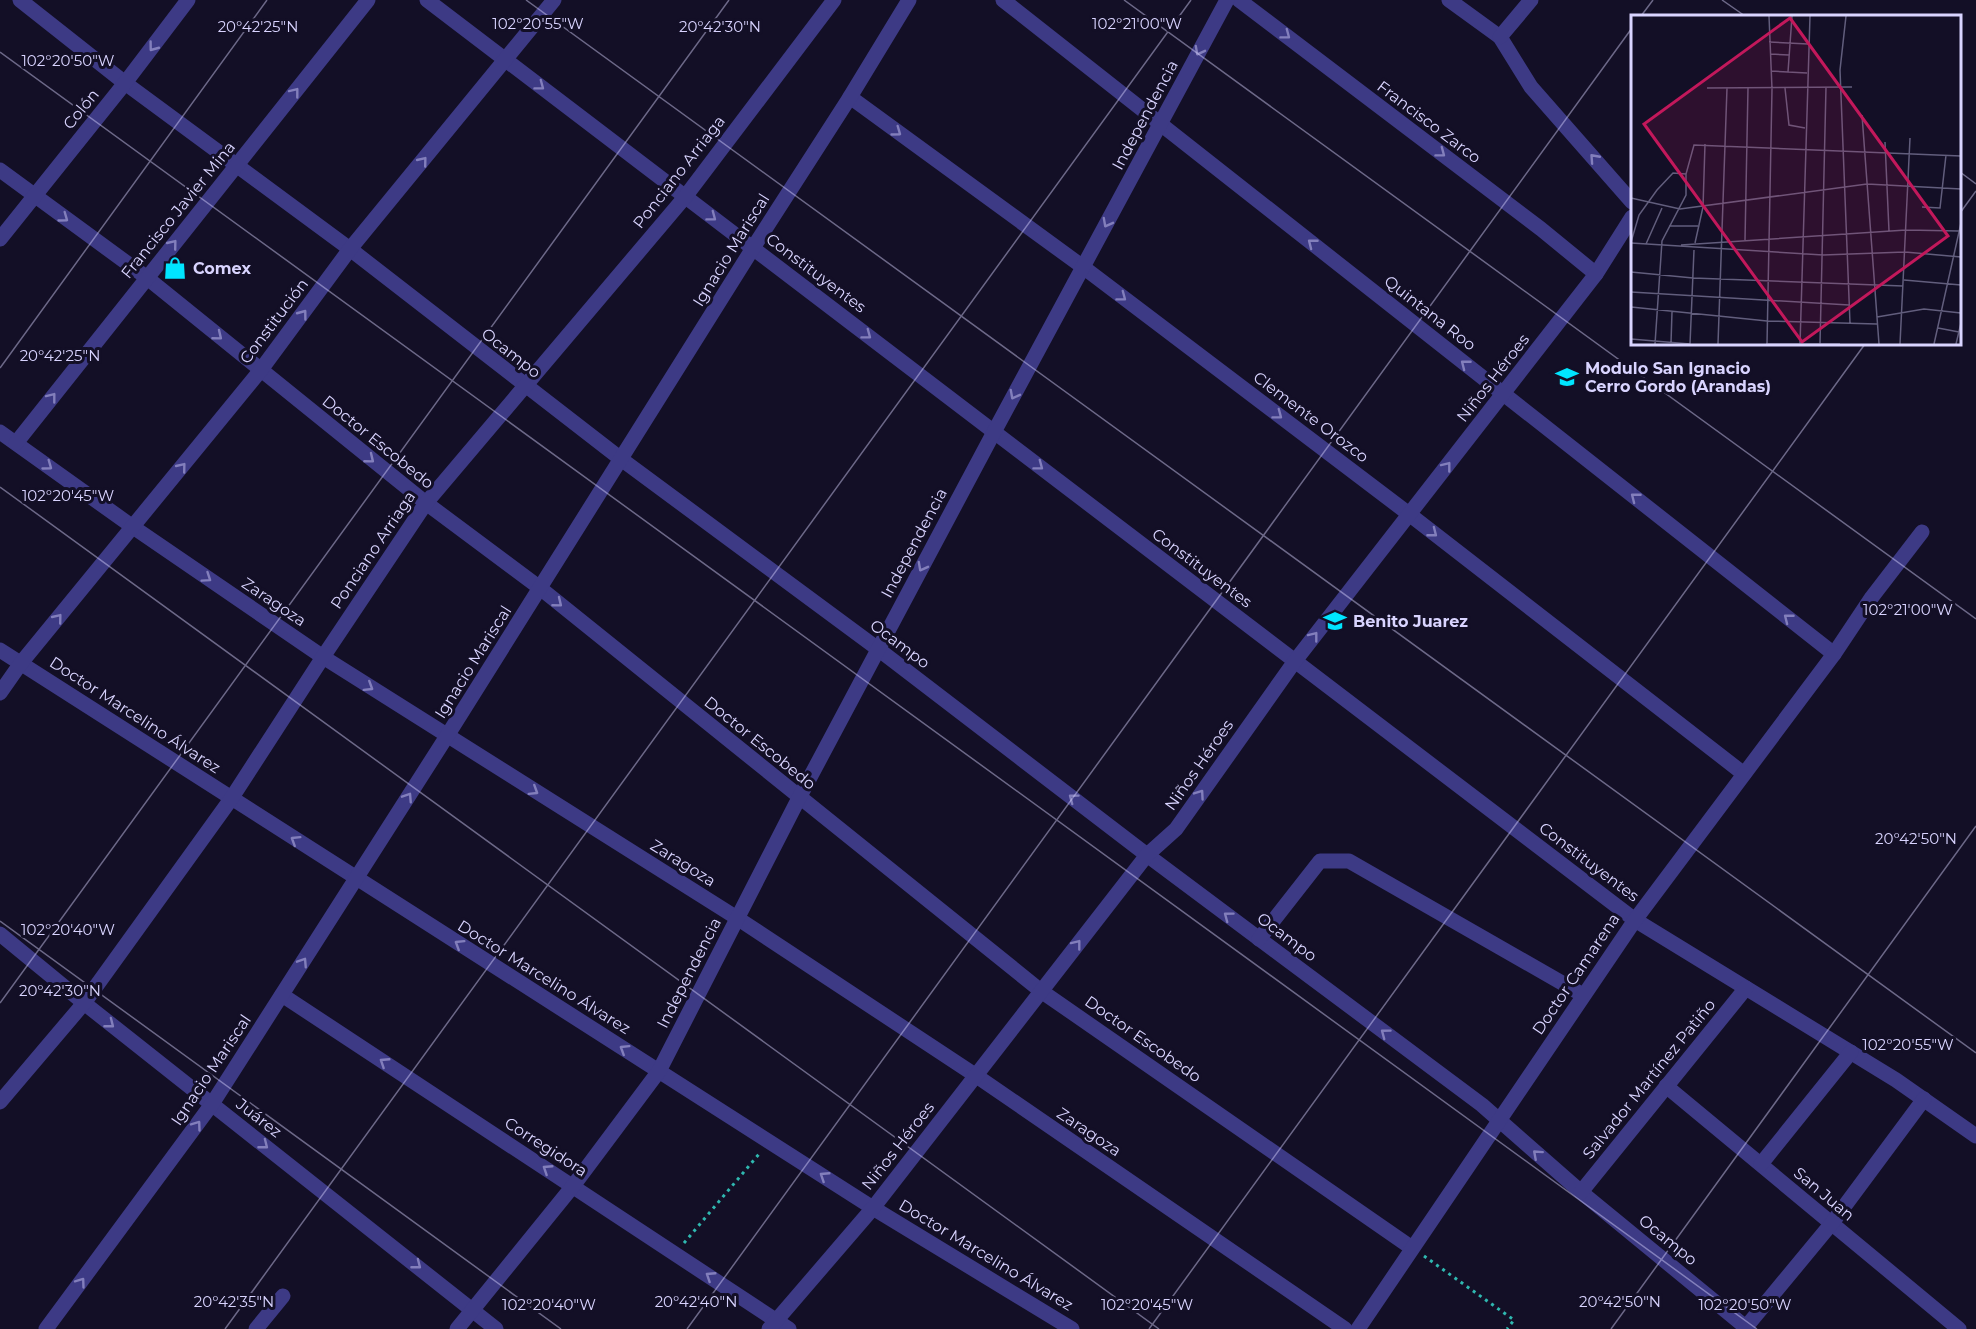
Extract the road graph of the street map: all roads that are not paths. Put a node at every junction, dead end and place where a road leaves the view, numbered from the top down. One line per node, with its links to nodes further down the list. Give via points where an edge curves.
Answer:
1 (20, 0): 15 (street, Ocampo)
2 (188, 0): 15 (street, Colón, one-way to 15)
3 (368, 0): 18 (street, Francisco Javier Mina, one-way to 3)
4 (427, 0): 14 (street, Constituyentes)
5 (554, 0): 14 (street, Constitución)
6 (834, 0): 21 (street, Ponciano Arriaga)
7 (909, 0): 16 (street, Ignacio Mariscal)
8 (1003, 0): 17 (street, Quintana Roo)
9 (1227, 0): 17 (street, Independencia, one-way to 17)
10 (1239, 0): 28 (street, Francisco Zarco, one-way to 28)
11 (1449, 0): 13 (street)
12 (1531, 0): 13 (street)
13 (1500, 36): 22 (street, one-way to 13, via 1531,87)
14 (506, 60): 21 (street, Constituyentes, one-way to 21); 26 (street, Constitución, one-way to 14)
15 (125, 83): 18 (street, Ocampo); 20 (street, Colón)
16 (850, 98): 25 (street, Ignacio Mariscal); 27 (street, Clemente Orozco, one-way to 27)
17 (1160, 124): 27 (street, Independencia, one-way to 27); 32 (street, Quintana Roo, one-way to 17)
18 (237, 166): 26 (street, Ocampo); 29 (street, Francisco Javier Mina, one-way to 18)
19 (0, 170): 20 (street, Doctor Escobedo)
20 (33, 196): 24 (street, Colón); 29 (street, Doctor Escobedo, one-way to 29)
21 (685, 196): 25 (street, Constituyentes, one-way to 25); 31 (street, Ponciano Arriaga)
22 (1631, 201)
23 (1631, 219): 28 (street, Niños Héroes)
24 (0, 239)
25 (753, 248): 34 (street, Constituyentes, one-way to 34); 36 (street, Ignacio Mariscal)
26 (350, 249): 30 (street, Constitución, one-way to 26); 31 (street, Ocampo)
27 (1083, 267): 34 (street, Independencia, one-way to 34); 38 (street, Clemente Orozco, one-way to 38)
28 (1596, 274): 32 (street, Niños Héroes)
29 (146, 277): 30 (street, Doctor Escobedo, one-way to 30); 35 (street, Francisco Javier Mina, one-way to 29)
30 (260, 371): 37 (street, Doctor Escobedo, one-way to 37); 39 (street, Constitución, one-way to 30)
31 (525, 386): 36 (street, Ocampo); 37 (street, Ponciano Arriaga)
32 (1503, 393): 38 (street, Niños Héroes, one-way to 32); 44 (street, Quintana Roo, one-way to 32)
33 (0, 432): 35 (street, Zaragoza)
34 (994, 432): 42 (street, Independencia, one-way to 42); 46 (street, Constituyentes, one-way to 46)
35 (16, 443): 39 (street, Zaragoza, one-way to 39)
36 (621, 459): 41 (street, Ignacio Mariscal); 42 (street, Ocampo)
37 (426, 503): 41 (street, Doctor Escobedo); 45 (street, Ponciano Arriaga)
38 (1409, 514): 46 (street, Niños Héroes, one-way to 38); 50 (street, Clemente Orozco, one-way to 50)
39 (133, 527): 45 (street, Zaragoza, one-way to 45); 47 (street, Constitución, one-way to 39)
40 (1922, 532): 44 (street, Doctor Camarena)
41 (540, 588): 49 (street, Ignacio Mariscal); 51 (street, Doctor Escobedo, one-way to 51)
42 (878, 649): 51 (street, Independencia); 53 (street, Ocampo, one-way to 42)
43 (0, 650): 47 (street, Doctor Marcelino Álvarez)
44 (1834, 654): 50 (street, Doctor Camarena)
45 (323, 657): 49 (street, Zaragoza, one-way to 49); 52 (street, Ponciano Arriaga)
46 (1295, 661): 53 (street, Niños Héroes, one-way to 46, via 1176,829); 56 (street, Constituyentes)
47 (21, 663): 48 (street, Constitución); 52 (street, Doctor Marcelino Álvarez)
48 (0, 693)
49 (447, 736): 54 (street, Ignacio Mariscal, one-way to 49); 55 (street, Zaragoza, one-way to 55)
50 (1744, 774): 56 (street, Doctor Camarena)
51 (799, 798): 55 (street, Independencia); 60 (street, Doctor Escobedo)
52 (231, 799): 54 (street, Doctor Marcelino Álvarez, one-way to 52); 63 (street, Ponciano Arriaga)
53 (1147, 855): 58 (street, Ocampo, one-way to 53); 60 (street, Niños Héroes, one-way to 53)
54 (356, 879): 61 (street, Ignacio Mariscal, one-way to 54); 65 (street, Doctor Marcelino Álvarez, one-way to 54)
55 (737, 918): 65 (street, Independencia); 66 (street, Zaragoza)
56 (1635, 920): 59 (street, Constituyentes); 62 (street, Doctor Camarena)
57 (0, 934): 63 (street, Juárez)
58 (1259, 939): 62 (street, via 1320,861 1349,861); 71 (street, Ocampo, one-way to 58)
59 (1746, 988): 64 (street, Constituyentes); 67 (street, Salvador Martínez Patiño)
60 (1041, 991): 66 (street, Niños Héroes); 78 (street, Doctor Escobedo)
61 (282, 994): 70 (street, Ignacio Mariscal); 74 (street, Corregidora, one-way to 61)
62 (1583, 995): 71 (street, Doctor Camarena)
63 (84, 1003): 69 (street, Ponciano Arriaga); 70 (street, Juárez, one-way to 70)
64 (1851, 1052): 68 (street, Constituyentes); 73 (street)
65 (659, 1071): 74 (street, Independencia); 76 (street, Doctor Marcelino Álvarez, one-way to 65)
66 (975, 1075): 76 (street, Niños Héroes); 89 (street, Zaragoza)
67 (1666, 1086): 73 (street, San Juan); 75 (street, Salvador Martínez Patiño)
68 (1924, 1099): 72 (street, Constituyentes); 77 (street)
69 (0, 1102)
70 (212, 1104): 80 (street, Juárez, one-way to 80); 83 (street, Ignacio Mariscal, one-way to 70)
71 (1499, 1120): 75 (street, Ocampo, one-way to 71); 78 (street, Doctor Camarena)
72 (1976, 1136)
73 (1761, 1164): 77 (street, San Juan)
74 (573, 1186): 80 (street, Independencia); 81 (street, Corregidora, one-way to 74)
75 (1581, 1192): 82 (street, Ocampo)
76 (873, 1208): 81 (street, Niños Héroes); 88 (street, Doctor Marcelino Álvarez)
77 (1832, 1223): 82 (street); 91 (street, San Juan)
78 (1412, 1248): 90 (street, Doctor Camarena)
79 (283, 1296): 84 (street)
80 (473, 1310): 85 (street, Independencia); 86 (street, Juárez)
81 (772, 1325): 87 (street, Corregidora)
82 (1747, 1328)
83 (46, 1329)
84 (256, 1329)
85 (457, 1329)
86 (496, 1329)
87 (789, 1329)
88 (1072, 1329)
89 (1345, 1329)
90 (1358, 1329)
91 (1959, 1329)

